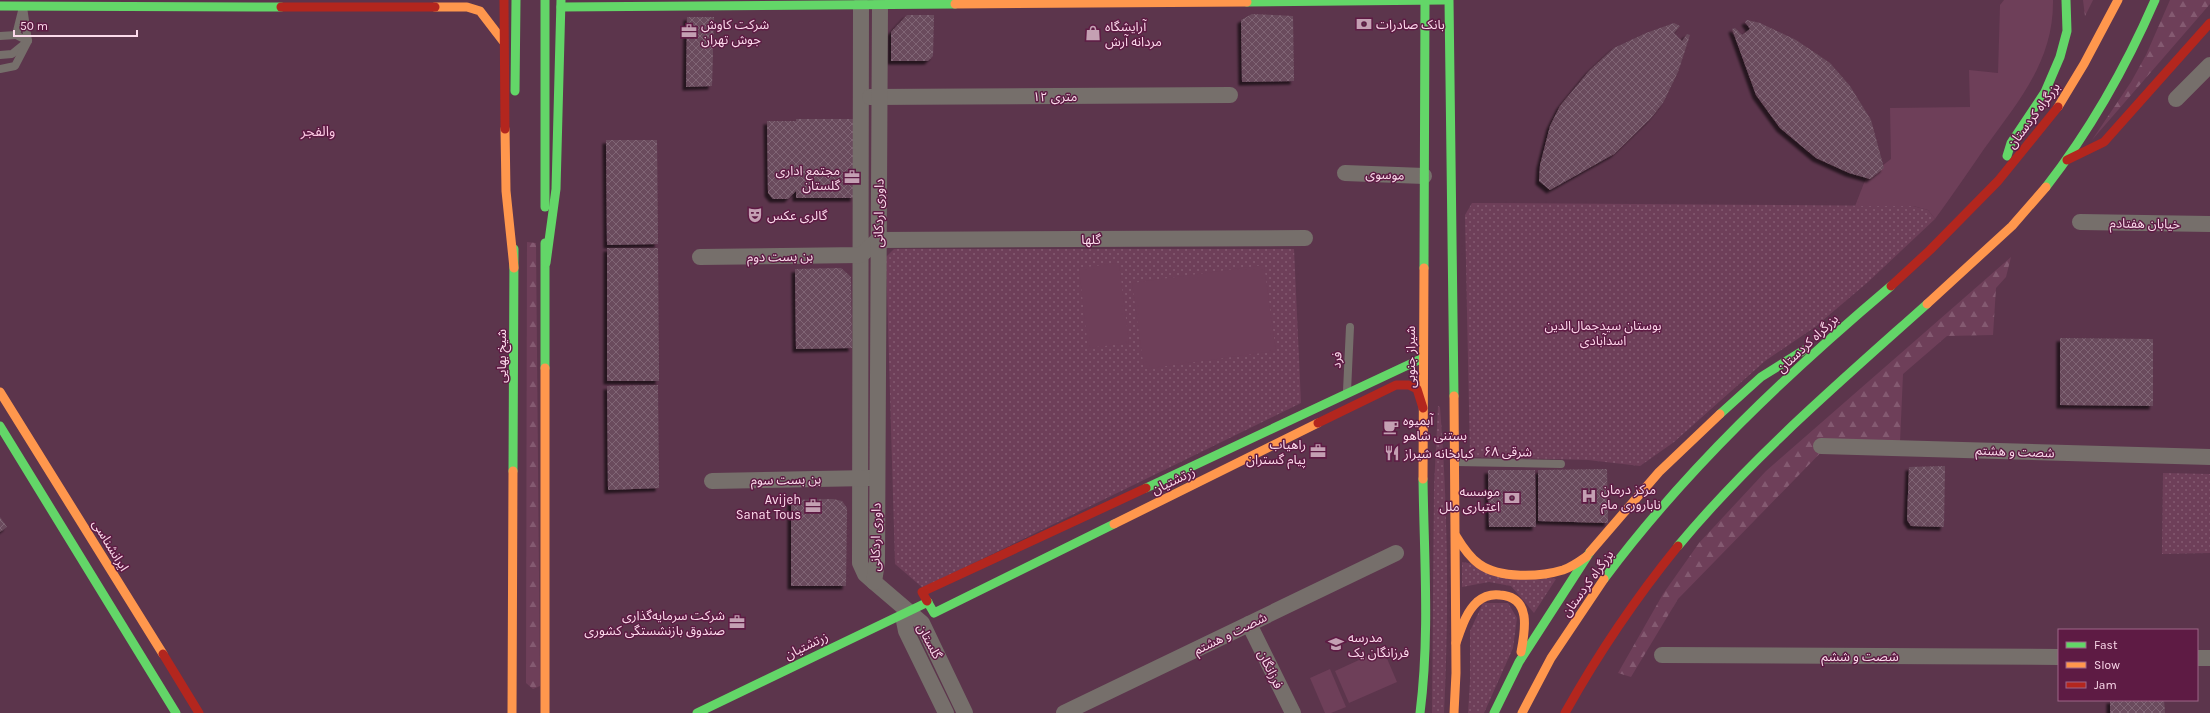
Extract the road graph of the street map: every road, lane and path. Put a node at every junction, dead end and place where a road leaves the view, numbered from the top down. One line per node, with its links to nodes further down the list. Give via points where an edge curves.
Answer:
1 (453, 0): 18 (main road)
2 (504, 0): 23 (main road)
3 (516, 0): 31 (main road)
4 (544, 0): 43 (main road)
5 (1425, 0): 6 (main road); 11 (main road); 35 (main road, شیراز جنوبی)
6 (1444, 0)
7 (1448, 0): 54 (main road)
8 (2066, 0): 36 (main road, via 2067,31 2060,57 2045,92 2011,143)
9 (2118, 0): 36 (main road, بزرگراه کردستان, via 2075,81 2045,125)
10 (2155, 0): 33 (main road, via 2132,52)
11 (1140, 1): 13 (main road)
12 (861, 2): 13 (main road); 15 (main road); 29 (street, داوری اردکانی)
13 (880, 2): 28 (street, داوری اردکانی)
14 (22, 3): 17 (main road); 18 (main road); 20 (lane); 22 (lane)
15 (679, 3): 16 (main road)
16 (561, 4): 43 (main road, via 556,190)
17 (0, 6)
18 (445, 7): 23 (main road, via 467,7 480,11)
19 (2210, 23): 33 (main road, via 2104,142)
20 (16, 35): 21 (lane); 22 (lane)
21 (0, 36)
22 (28, 41): 24 (lane, via 12,54); 26 (lane, via 14,66)
23 (503, 41): 44 (main road, via 506,191)
24 (0, 55)
25 (2210, 65): 30 (street)
26 (0, 69)
27 (1230, 94): 28 (street, ۱۲ متری)
28 (880, 96): 29 (street, ۱۲ متری); 40 (street, داوری اردکانی)
29 (861, 97): 41 (street, داوری اردکانی)
30 (2176, 99)
31 (515, 104)
32 (515, 151): 44 (main road, شیخ بهایی)
33 (2067, 160): 86 (main road, via 2018,220 1773,444 1673,550 1597,655)
34 (1345, 173): 35 (street, موسوی)
35 (1424, 176): 47 (main road, شیراز جنوبی)
36 (2001, 176): 45 (main road, بزرگراه کردستان, via 1912,268)
37 (2080, 222): 38 (street, خیابان هفتادم)
38 (2210, 224)
39 (1305, 238): 40 (street, گلها)
40 (878, 240): 41 (street); 56 (street, داوری اردکانی)
41 (861, 255): 42 (street, بن بست دوم); 56 (street, داوری اردکانی)
42 (700, 257)
43 (546, 263): 73 (main road)
44 (514, 268): 74 (main road, شیخ بهایی)
45 (1846, 324): 62 (main road, via 1761,377 1734,400 1659,472); 85 (main road, بزرگراه کردستان, via 1761,404 1673,496 1611,568 1555,651)
46 (1350, 327): 49 (lane, فرد)
47 (1423, 358): 49 (main road, زرتشتیان); 50 (main road, شیراز جنوبی)
48 (0, 392): 58 (main road, ایرانشناسی)
49 (1347, 394): 63 (main road, زرتشتیان, via 922,592)
50 (1423, 408): 63 (main road, زرتشتیان, via 1421,394 1416,387 1408,384 1396,385 934,613); 82 (main road, شیراز جنوبی, via 1425,682)
51 (0, 426): 59 (main road)
52 (1821, 446): 53 (street, شصت و هشتم)
53 (2210, 457)
54 (1454, 462): 55 (lane, ۶۸ شرقی); 60 (main road)
55 (1561, 464)
56 (868, 478): 57 (street, بن بست سوم); 64 (street, داوری اردکانی, via 860,563 865,574)
57 (712, 481)
58 (77, 514): 59 (main road); 76 (main road, ایرانشناسی)
59 (61, 524): 75 (main road)
60 (1456, 536): 62 (main road, via 1469,556 1481,566 1497,571 1535,573 1563,570); 66 (main road)
61 (1396, 553): 65 (street, شصت و هشتم)
62 (1589, 554): 71 (main road)
63 (928, 602): 64 (main road, زرتشتیان)
64 (906, 611): 77 (main road, زرتشتیان); 78 (street, گلستان, via 906,631); 79 (street, گلستان, via 922,623)
65 (1249, 624): 80 (street, شصت و هشتم); 81 (street, فرزانگان)
66 (1456, 643): 71 (main road, via 1468,614 1477,602 1487,595 1498,593 1510,597 1524,612 1526,627); 83 (main road)
67 (1662, 655): 68 (street, شصت و ششم)
68 (2058, 657)
69 (2198, 658): 70 (street)
70 (2210, 658)
71 (1519, 662): 84 (main road)
72 (525, 708): 74 (main road)
73 (543, 709)
74 (512, 710)
75 (176, 713)
76 (198, 713)
77 (697, 713)
78 (946, 713)
79 (965, 713)
80 (1064, 713)
81 (1293, 713)
82 (1420, 713)
83 (1454, 713)
84 (1494, 713)
85 (1522, 713)
86 (1565, 713)

